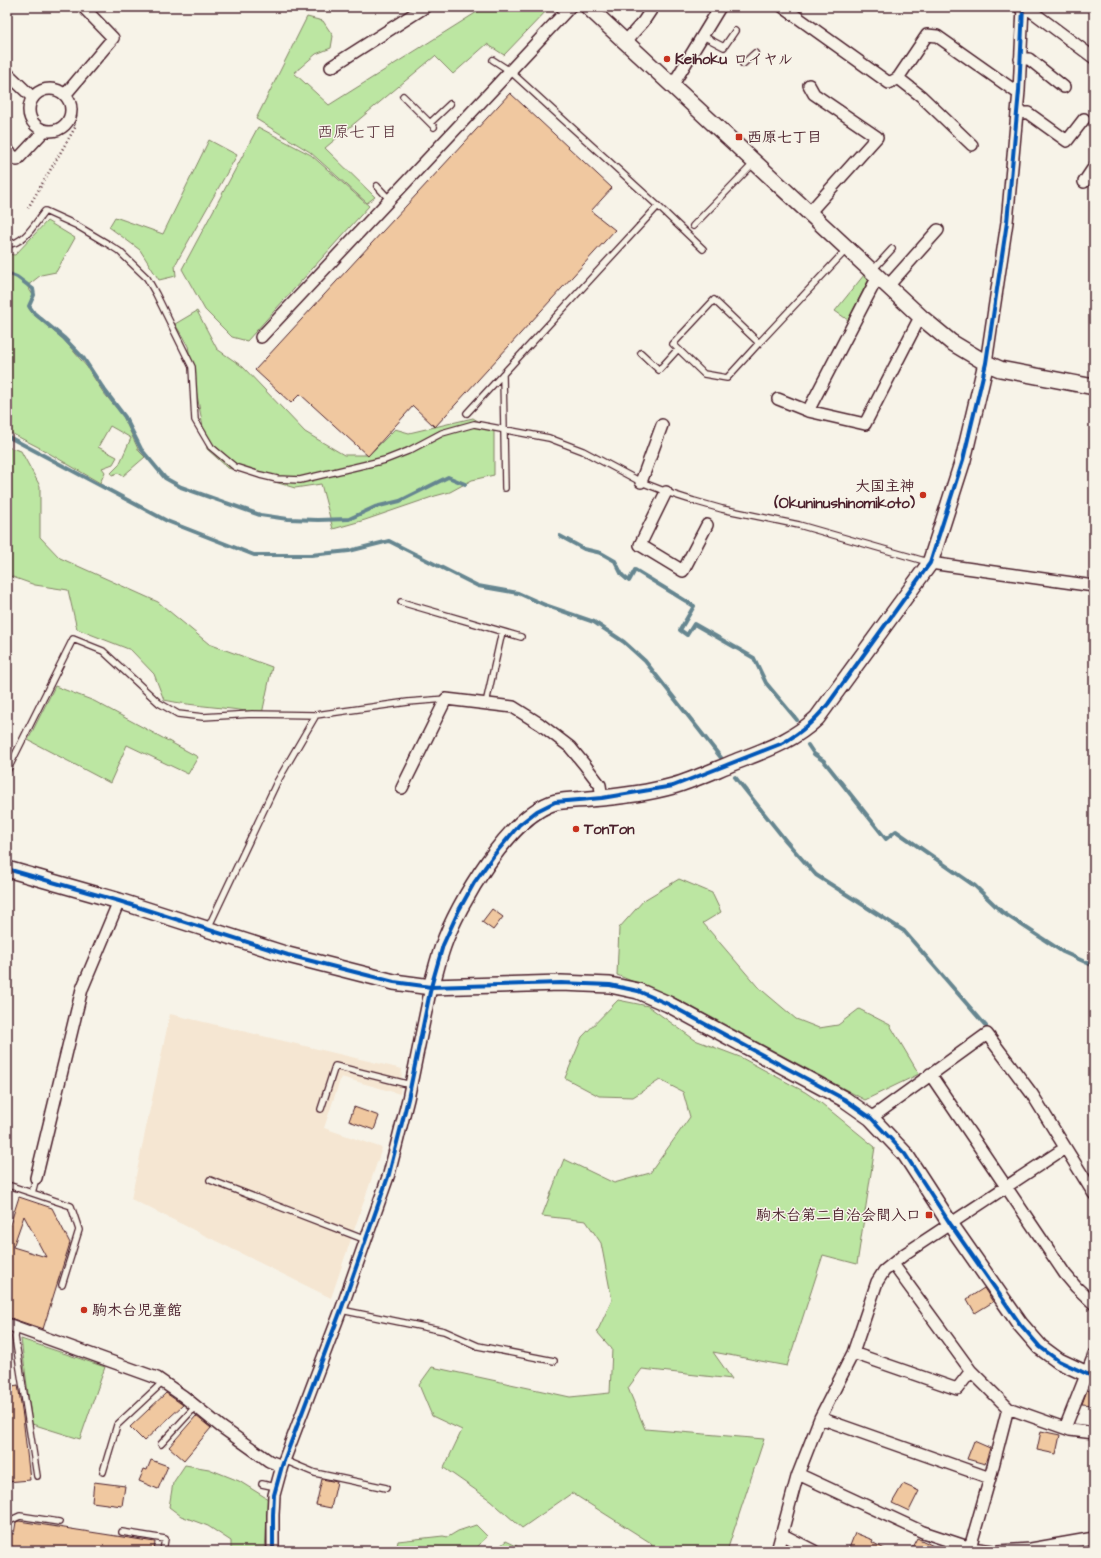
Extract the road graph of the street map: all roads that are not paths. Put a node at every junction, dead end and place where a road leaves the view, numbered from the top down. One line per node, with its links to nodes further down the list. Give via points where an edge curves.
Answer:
1 (83, 7): 25 (street, via 112,38)
2 (425, 7): 17 (street)
3 (570, 7): 18 (street)
4 (653, 7): 11 (street)
5 (720, 7): 10 (street)
6 (783, 7): 20 (street, via 889,83)
7 (1022, 7): 13 (street, via 1030,10); 14 (street)
8 (590, 8): 11 (street)
9 (735, 31): 10 (lane, via 724,47)
10 (703, 36): 22 (street)
11 (625, 42): 22 (street)
12 (755, 53): 16 (lane)
13 (1094, 58)
14 (1020, 59): 23 (street, via 1029,59); 24 (street)
15 (493, 60): 18 (lane)
16 (743, 64)
17 (331, 67)
18 (510, 71): 38 (street); 39 (lane)
19 (7, 73): 27 (street)
20 (898, 78): 24 (street, via 927,35 937,36 1015,91); 32 (street)
21 (809, 85): 40 (street, via 814,94 877,137)
22 (672, 86): 34 (street)
23 (1064, 87)
24 (1019, 91): 29 (street)
25 (65, 95): 27 (street, via 59,91 45,89); 31 (street, via 71,108 68,121 58,131)
26 (403, 96): 28 (lane, via 432,125)
27 (32, 98): 31 (street, via 28,110 29,117 37,128)
28 (450, 104)
29 (1017, 112): 30 (street, via 1028,113 1067,140); 53 (street, via 1008,222)
30 (1084, 119)
31 (44, 131): 33 (street, via 17,160)
32 (972, 144)
33 (7, 150)
34 (754, 162): 40 (street); 41 (lane)
35 (1094, 167): 36 (street)
36 (1084, 182)
37 (377, 186): 38 (lane)
38 (390, 200): 49 (street)
39 (658, 206): 45 (lane); 54 (lane)
40 (809, 213): 46 (street)
41 (693, 226)
42 (938, 230): 47 (street)
43 (7, 244): 60 (lane, via 22,240 45,211 108,244 136,266 156,294 192,366 195,420 211,447 236,467 266,476 300,480 385,460 442,433 474,424)
44 (892, 248): 47 (lane)
45 (703, 249)
46 (848, 249): 47 (street); 50 (lane)
47 (880, 279): 48 (street); 57 (street, via 874,284)
48 (922, 318): 53 (street, via 951,342); 57 (street, via 917,323 865,424)
49 (261, 337)
50 (759, 343): 51 (lane, via 727,378 704,374); 51 (lane, via 714,300 673,344)
51 (678, 349): 52 (lane, via 659,370)
52 (641, 353)
53 (986, 364): 55 (street); 65 (street, via 963,460)
54 (503, 374): 58 (lane); 60 (lane)
55 (1094, 387)
56 (778, 398): 57 (street)
57 (808, 412)
58 (467, 413)
59 (662, 425): 61 (street)
60 (503, 430): 61 (lane, via 549,438 583,451); 62 (lane)
61 (641, 482): 63 (lane)
62 (505, 488)
63 (666, 492): 64 (street, via 640,545 683,570); 65 (lane, via 722,509 799,525)
64 (708, 525)
65 (930, 563): 66 (street); 75 (street, via 828,704 806,728 783,743 673,786)
66 (1094, 586)
67 (401, 602): 68 (lane)
68 (502, 632): 69 (lane); 71 (lane)
69 (521, 637)
70 (446, 699): 71 (street); 72 (lane); 74 (street)
71 (486, 703): 75 (street, via 513,707 556,735 584,764 600,786)
72 (316, 715): 73 (lane, via 252,714 203,717 178,714 159,703 103,651 73,639); 78 (lane, via 277,782)
73 (7, 771)
74 (402, 788)
75 (602, 798): 79 (street, via 556,802 537,811 519,825 474,882 443,945)
76 (7, 869): 77 (street)
77 (119, 901): 78 (street); 85 (street, via 82,989)
78 (207, 930): 79 (street, via 288,955 394,982)
79 (431, 987): 81 (street); 83 (street, via 561,983 610,985 638,991 668,1004 844,1099)
80 (930, 1074): 83 (street); 84 (street, via 987,1034 1032,1094); 88 (street)
81 (411, 1085): 82 (lane, via 334,1066); 92 (street, via 389,1174)
82 (321, 1109)
83 (871, 1118): 91 (street, via 905,1154)
84 (1065, 1148): 88 (street); 90 (street)
85 (36, 1178): 89 (lane)
86 (210, 1180): 92 (lane)
87 (11, 1186): 89 (lane)
88 (1007, 1186): 91 (street); 95 (street, via 1065,1274)
89 (32, 1193): 94 (lane, via 71,1206 79,1230)
90 (1094, 1194)
91 (951, 1225): 93 (street); 102 (street, via 1020,1324 1040,1347 1059,1362)
92 (366, 1240): 96 (street)
93 (893, 1264): 98 (street, via 884,1271 877,1282); 101 (street)
94 (62, 1285)
95 (1094, 1304)
96 (341, 1310): 100 (lane, via 444,1331 478,1346); 110 (street)
97 (12, 1326): 103 (street, via 140,1371); 113 (lane)
98 (853, 1353): 101 (street, via 957,1389); 106 (street)
99 (1094, 1355): 102 (street)
100 (554, 1361)
101 (971, 1371): 105 (street)
102 (1090, 1375): 107 (street)
103 (163, 1382): 104 (street); 111 (lane, via 117,1425)
104 (196, 1406): 109 (lane); 110 (street, via 269,1461)
105 (1008, 1408): 107 (street); 114 (street)
106 (820, 1418): 112 (street); 114 (street)
107 (1065, 1428): 108 (street)
108 (1094, 1433)
109 (161, 1444)
110 (283, 1463): 116 (street); 117 (lane, via 315,1473)
111 (103, 1472)
112 (798, 1474): 121 (street); 123 (street, via 923,1532)
113 (37, 1476)
114 (990, 1478): 123 (street)
115 (262, 1484): 116 (lane)
116 (276, 1487): 125 (street)
117 (386, 1488)
118 (7, 1522): 119 (lane, via 20,1516)
119 (58, 1522)
120 (122, 1532): 124 (lane, via 165,1539)
121 (781, 1534): 126 (street); 127 (street)
122 (1094, 1538): 129 (street, via 1031,1549)
123 (970, 1550): 128 (street)
124 (163, 1551)
125 (273, 1551)
126 (777, 1551)
127 (814, 1551)
128 (993, 1551)
129 (999, 1551)

